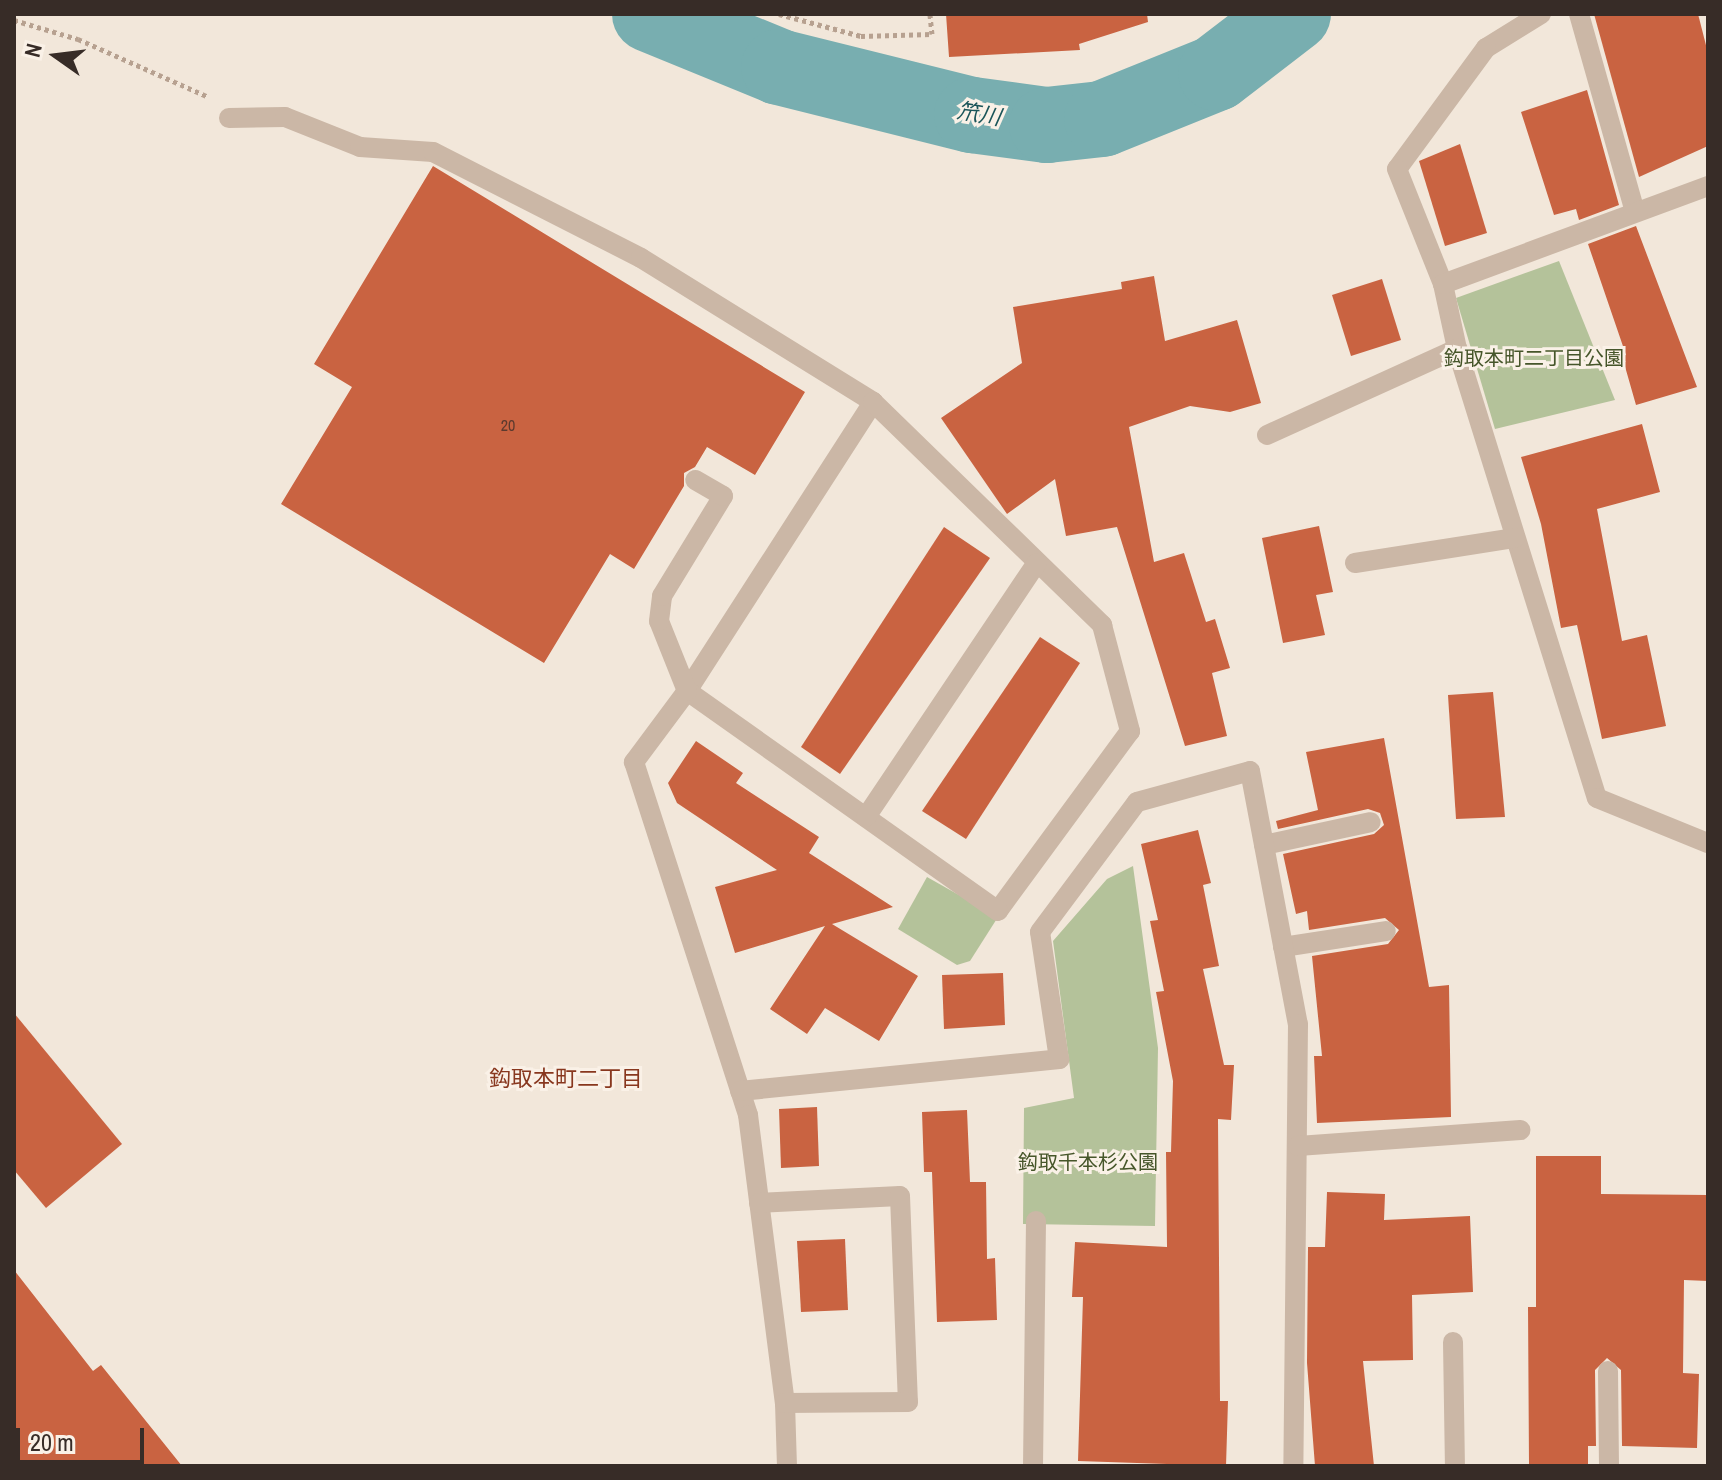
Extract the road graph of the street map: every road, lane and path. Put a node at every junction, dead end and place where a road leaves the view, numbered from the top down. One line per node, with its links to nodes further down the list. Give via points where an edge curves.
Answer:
1 (779, 14): 2 (path, via 861,36 932,34)
2 (930, 14)
3 (1541, 14): 9 (street, via 1486,48 1397,169)
4 (1579, 14): 8 (street)
5 (14, 20): 6 (path, via 78,39 207,95)
6 (229, 118): 11 (street, via 285,117 360,147 433,152 641,258)
7 (1708, 186): 8 (street)
8 (1635, 212): 9 (street)
9 (1443, 284): 10 (street)
10 (1457, 349): 12 (street); 14 (street)
11 (873, 402): 15 (street); 17 (street)
12 (1267, 435)
13 (695, 480): 17 (street, via 723,496 662,596 659,621)
14 (1515, 538): 16 (street); 20 (street, via 1597,798)
15 (1037, 563): 18 (street); 18 (street, via 1102,625 1130,731 998,911)
16 (1355, 563)
17 (687, 691): 18 (street); 24 (street, via 634,762)
18 (866, 817)
19 (1371, 822): 21 (street)
20 (1708, 843)
21 (1264, 845): 23 (street); 24 (street, via 1250,771 1137,802 1040,932 1059,1059)
22 (1386, 931): 23 (street)
23 (1283, 947): 26 (street, via 1298,1024)
24 (740, 1091): 27 (street)
25 (1520, 1130): 26 (street)
26 (1298, 1146): 34 (street)
27 (759, 1203): 31 (street); 31 (street, via 900,1196 908,1402)
28 (1036, 1221): 33 (street)
29 (1453, 1342): 35 (street)
30 (1608, 1371): 36 (street)
31 (785, 1403): 32 (street)
32 (787, 1466)
33 (1033, 1466)
34 (1293, 1466)
35 (1455, 1466)
36 (1609, 1466)

